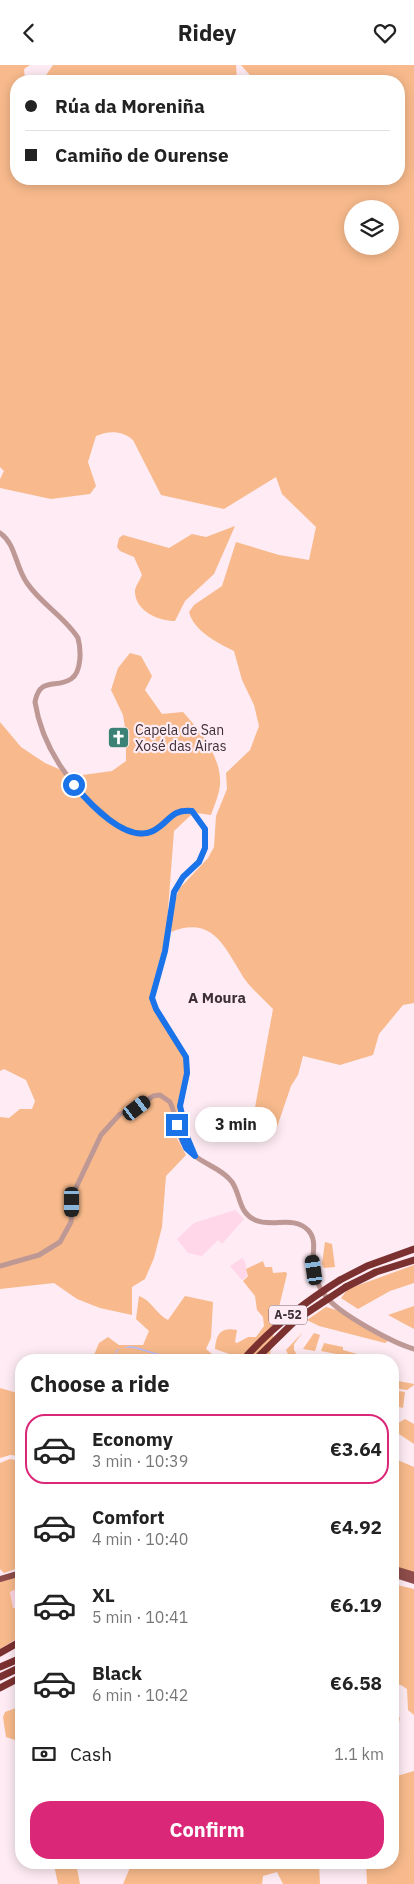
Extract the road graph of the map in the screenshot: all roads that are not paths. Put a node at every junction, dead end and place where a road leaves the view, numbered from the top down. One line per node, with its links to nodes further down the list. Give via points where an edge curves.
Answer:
1 (0, 533): 2 (street, via 10,541 19,570 32,590 75,633 79,644 79,664 74,676 45,685 35,702 46,739 63,770 87,801 129,832 152,831 180,810 192,811 205,829 202,857 174,892 165,951 152,998 186,1057 187,1073 180,1106)
2 (195, 1156): 5 (street, via 186,1148 170,1102 163,1096 153,1096 137,1108 120,1114 101,1135 73,1194 66,1236 39,1255); 6 (street, via 231,1181 240,1205 252,1218 268,1223 299,1223 310,1231 315,1241 312,1259 328,1299)
3 (414, 1249): 7 (highway, A-52, bridge, via 366,1266 340,1280 284,1318)
4 (414, 1260): 8 (highway, A-52, bridge, via 376,1272 346,1287 296,1320)
5 (0, 1266)
6 (414, 1349)
7 (249, 1354)
8 (261, 1354)
9 (399, 1571): 12 (main road)
10 (399, 1574): 12 (main road)
11 (15, 1575): 13 (main road)
12 (414, 1577)
13 (0, 1579)
14 (15, 1644): 15 (highway)
15 (0, 1653)
16 (15, 1661): 17 (highway)
17 (0, 1667)
18 (15, 1670): 19 (highway)
19 (0, 1677)
20 (15, 1680): 21 (highway)
21 (1, 1688)

